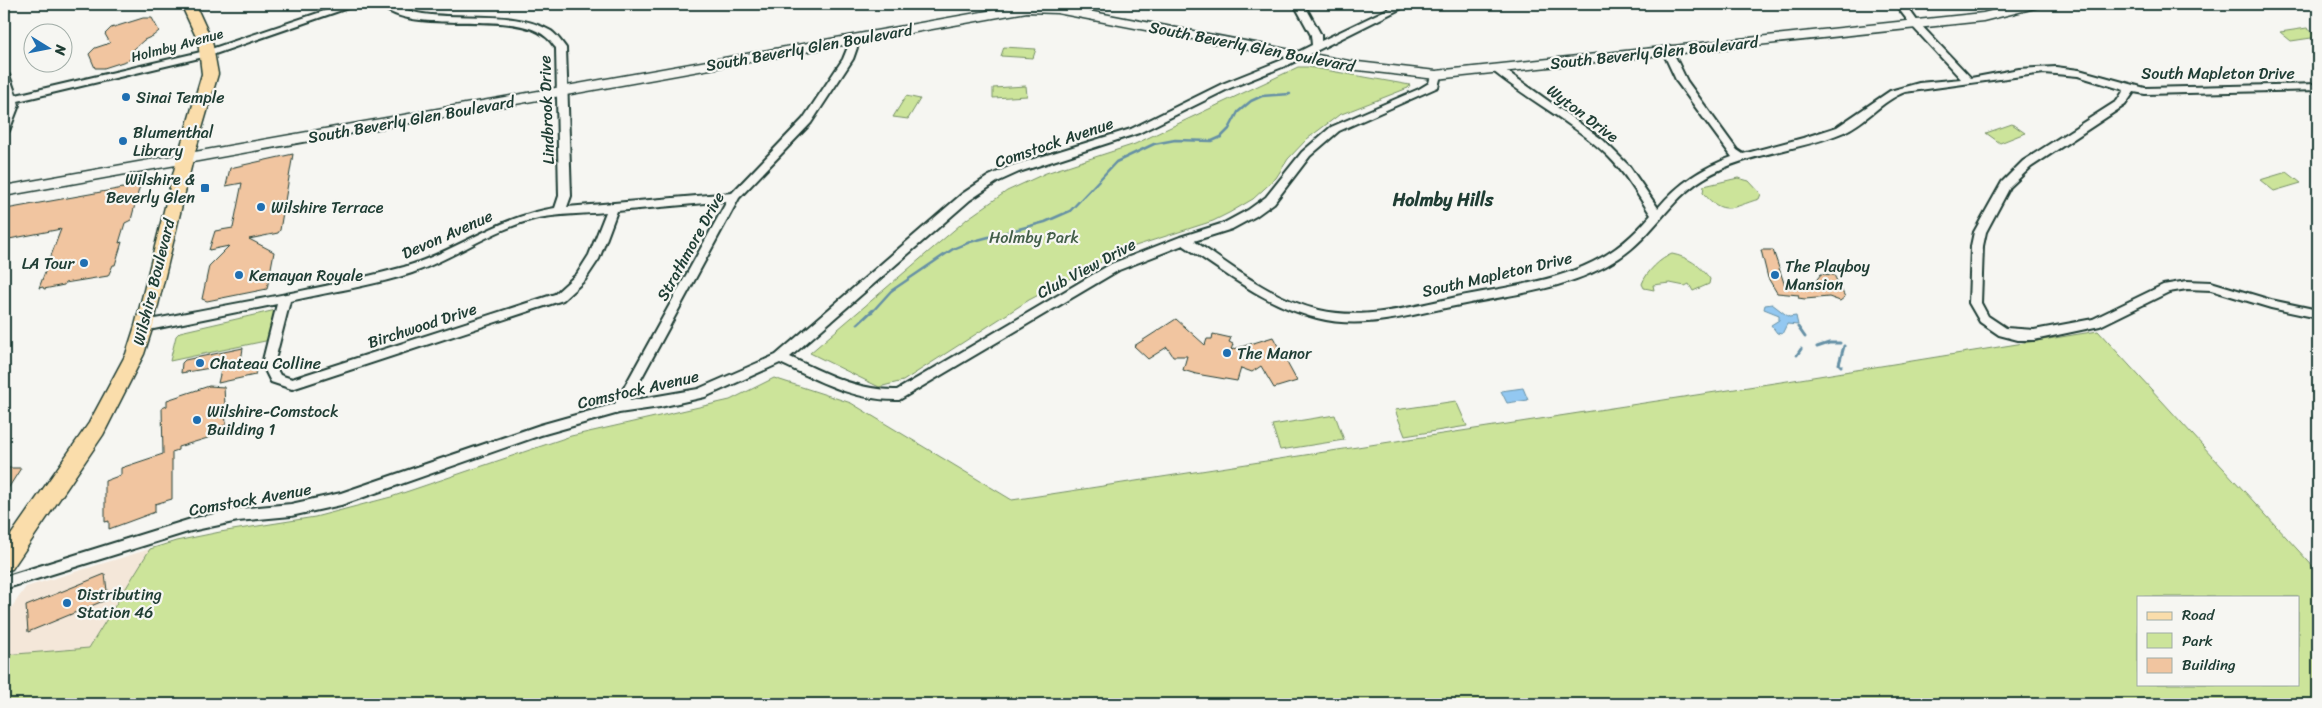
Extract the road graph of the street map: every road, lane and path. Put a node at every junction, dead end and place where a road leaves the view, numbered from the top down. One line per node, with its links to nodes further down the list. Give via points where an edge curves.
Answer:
1 (188, 4): 13 (main road, Wilshire Boulevard)
2 (354, 4): 13 (street, Holmby Avenue)
3 (384, 4): 21 (street, Lindbrook Drive, via 389,9 417,15 517,21 533,25 558,40)
4 (1300, 4): 11 (street, via 1315,32)
5 (1405, 4): 11 (street, Comstock Avenue)
6 (1900, 4): 9 (street)
7 (2034, 4): 9 (main road, South Beverly Glen Boulevard, via 1983,16)
8 (1042, 6): 10 (main road, South Beverly Glen Boulevard); 14 (main road, South Beverly Glen Boulevard)
9 (1915, 24): 12 (main road, South Beverly Glen Boulevard); 18 (street)
10 (855, 39): 21 (main road, South Beverly Glen Boulevard); 27 (street, Strathmore Drive, via 848,59 807,121)
11 (1317, 46): 14 (street, Comstock Avenue)
12 (1667, 50): 15 (main road, South Beverly Glen Boulevard); 25 (street, via 1686,89 1733,152)
13 (208, 53): 22 (street, Holmby Avenue); 24 (main road, Wilshire Boulevard, via 208,86)
14 (1297, 55): 17 (main road, South Beverly Glen Boulevard, via 1380,70); 35 (street, Comstock Avenue, via 1135,131 993,179 966,197)
15 (1497, 69): 17 (main road, South Beverly Glen Boulevard); 30 (street, Wyton Drive, via 1612,154)
16 (4, 75): 22 (street)
17 (1436, 75): 31 (street, Club View Drive, via 1434,85 1423,91 1335,129 1306,154 1270,200 1252,213 1228,226)
18 (1969, 81): 20 (street, South Mapleton Drive, via 2026,71 2054,70 2088,75); 25 (street, South Mapleton Drive, via 1890,93 1845,128)
19 (2318, 86): 20 (street, South Mapleton Drive)
20 (2130, 89): 33 (street, via 2121,103 2026,164 2006,185 1980,232 1977,246 1975,302 1984,319 2003,332 2034,335 2096,323 2167,288 2187,285 2211,286)
21 (562, 91): 24 (main road, South Beverly Glen Boulevard); 29 (street, Lindbrook Drive, via 565,196)
22 (8, 100): 23 (street, via 14,105)
23 (4, 132)
24 (185, 159): 26 (main road, South Beverly Glen Boulevard); 34 (main road, Wilshire Boulevard)
25 (1742, 159): 30 (street, South Mapleton Drive, via 1687,184)
26 (4, 191)
27 (735, 196): 28 (street, Devon Avenue); 36 (street, Strathmore Drive)
28 (613, 208): 29 (street, Devon Avenue); 32 (street, Birchwood Drive, via 596,256 582,277 559,297 292,384 275,379 268,364)
29 (560, 211): 32 (street, Devon Avenue, via 506,225 407,270)
30 (1658, 217): 31 (street, South Mapleton Drive, via 1639,238 1619,253 1570,276 1362,318 1323,315 1282,302)
31 (1184, 240): 35 (street, Club View Drive, via 1107,272 899,395 882,397 859,392)
32 (285, 298): 34 (street, Devon Avenue)
33 (2318, 314)
34 (144, 326): 37 (main road, Wilshire Boulevard, via 135,354 96,429)
35 (780, 358): 36 (street, Comstock Avenue, via 700,393)
36 (618, 408): 38 (street, Comstock Avenue, via 540,430 341,499 191,525)
37 (4, 562)
38 (4, 583)

